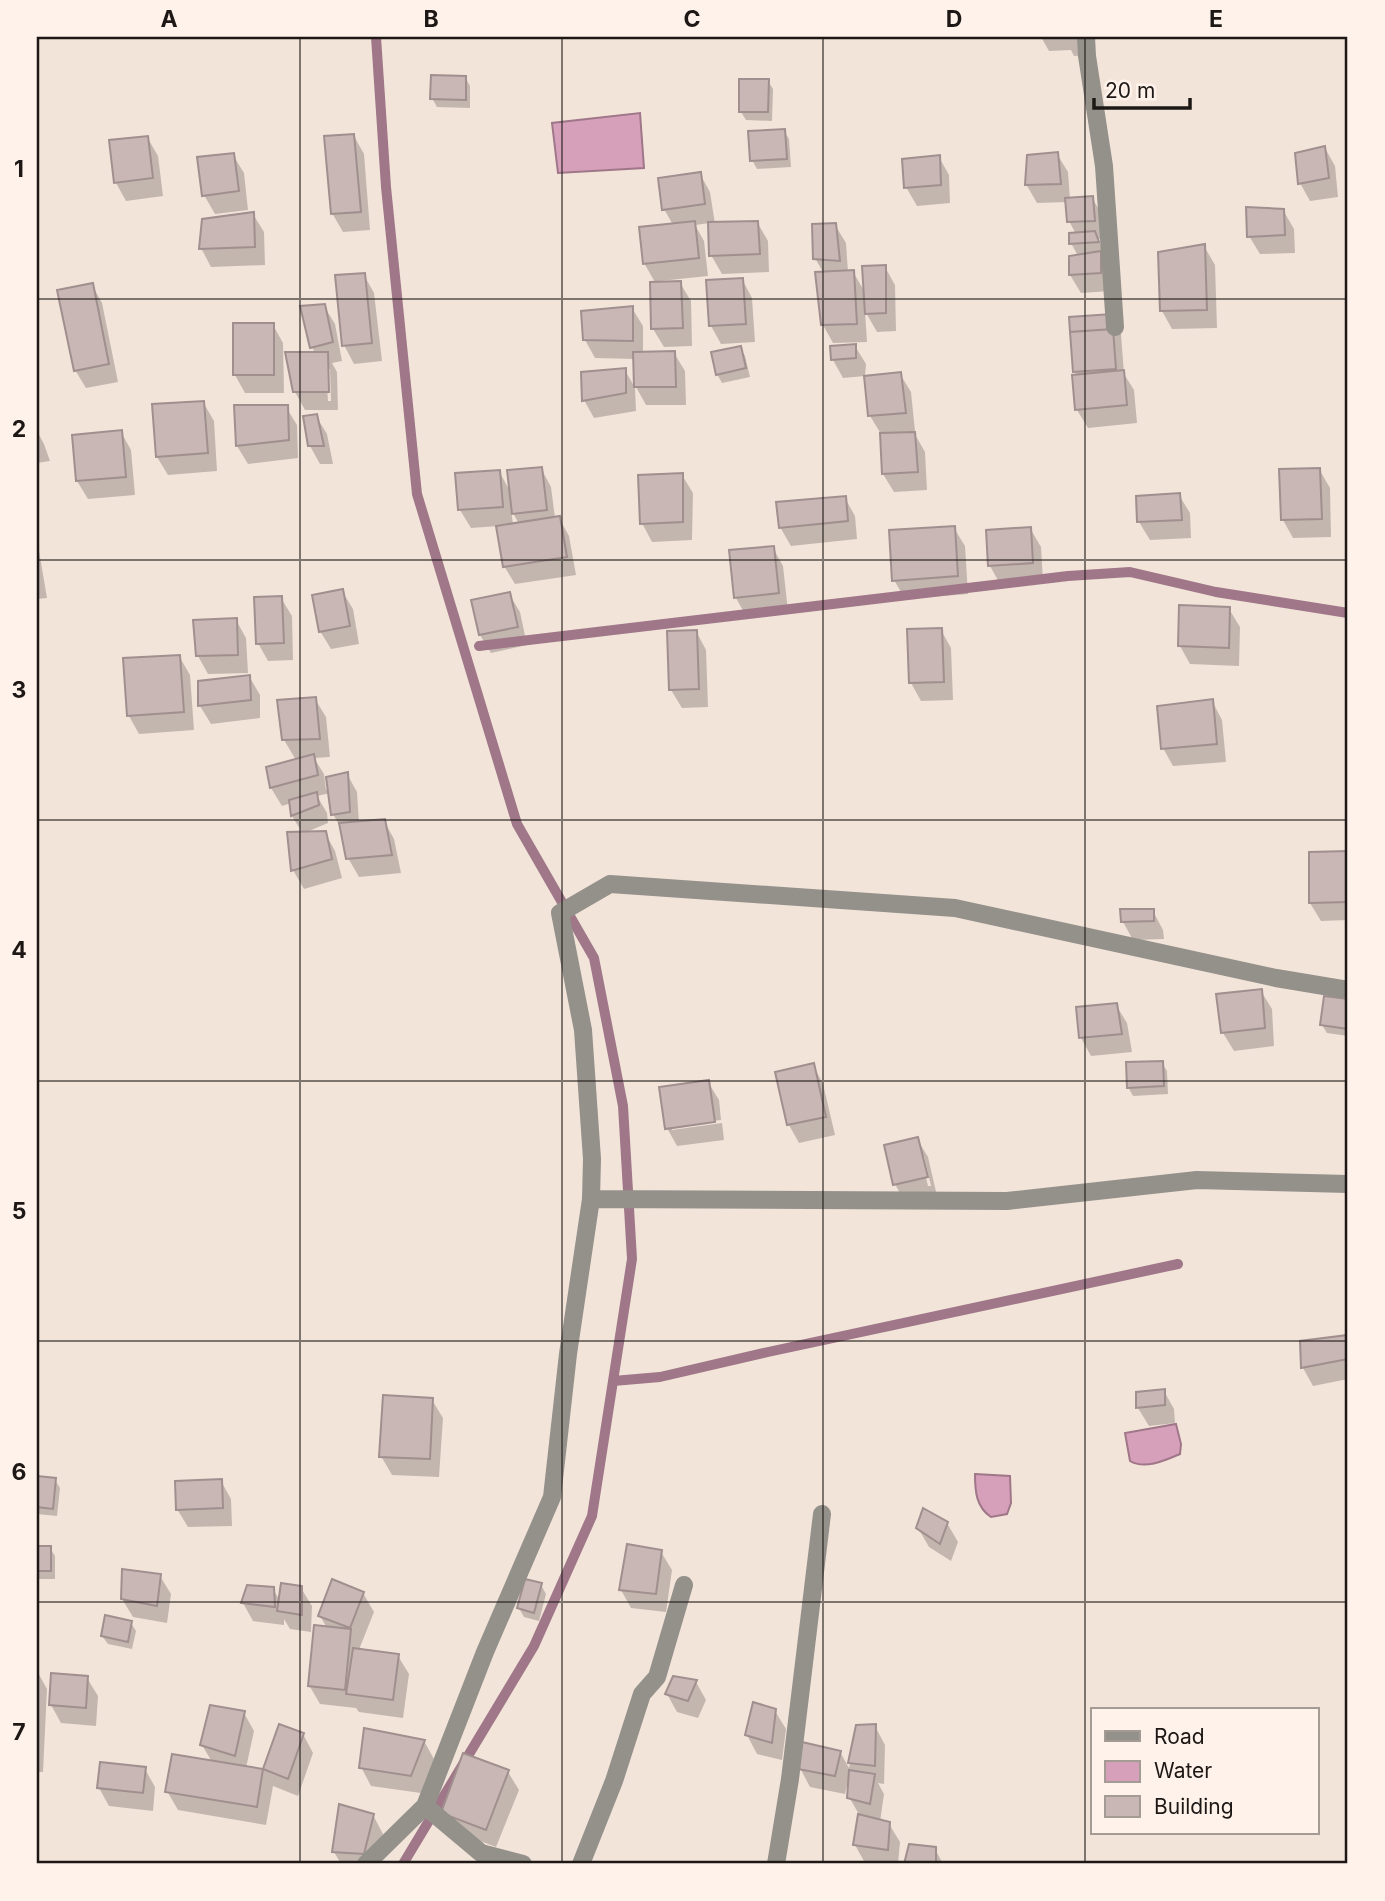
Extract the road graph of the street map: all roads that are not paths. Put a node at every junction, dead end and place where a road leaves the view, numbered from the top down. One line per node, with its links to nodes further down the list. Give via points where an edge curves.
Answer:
1 (1086, 37): 2 (street, via 1104,166)
2 (1115, 327)
3 (1348, 990): 5 (street, via 955,908 610,884 560,913 583,1030 593,1159)
4 (1348, 1184): 5 (street, via 1197,1180 1007,1201)
5 (591, 1199): 8 (street, via 551,1497)
6 (822, 1514): 12 (street)
7 (684, 1586): 11 (street, via 657,1677 642,1694 614,1781)
8 (425, 1806): 9 (street); 10 (street, via 481,1853)
9 (366, 1864)
10 (523, 1864)
11 (580, 1864)
12 (776, 1864)

